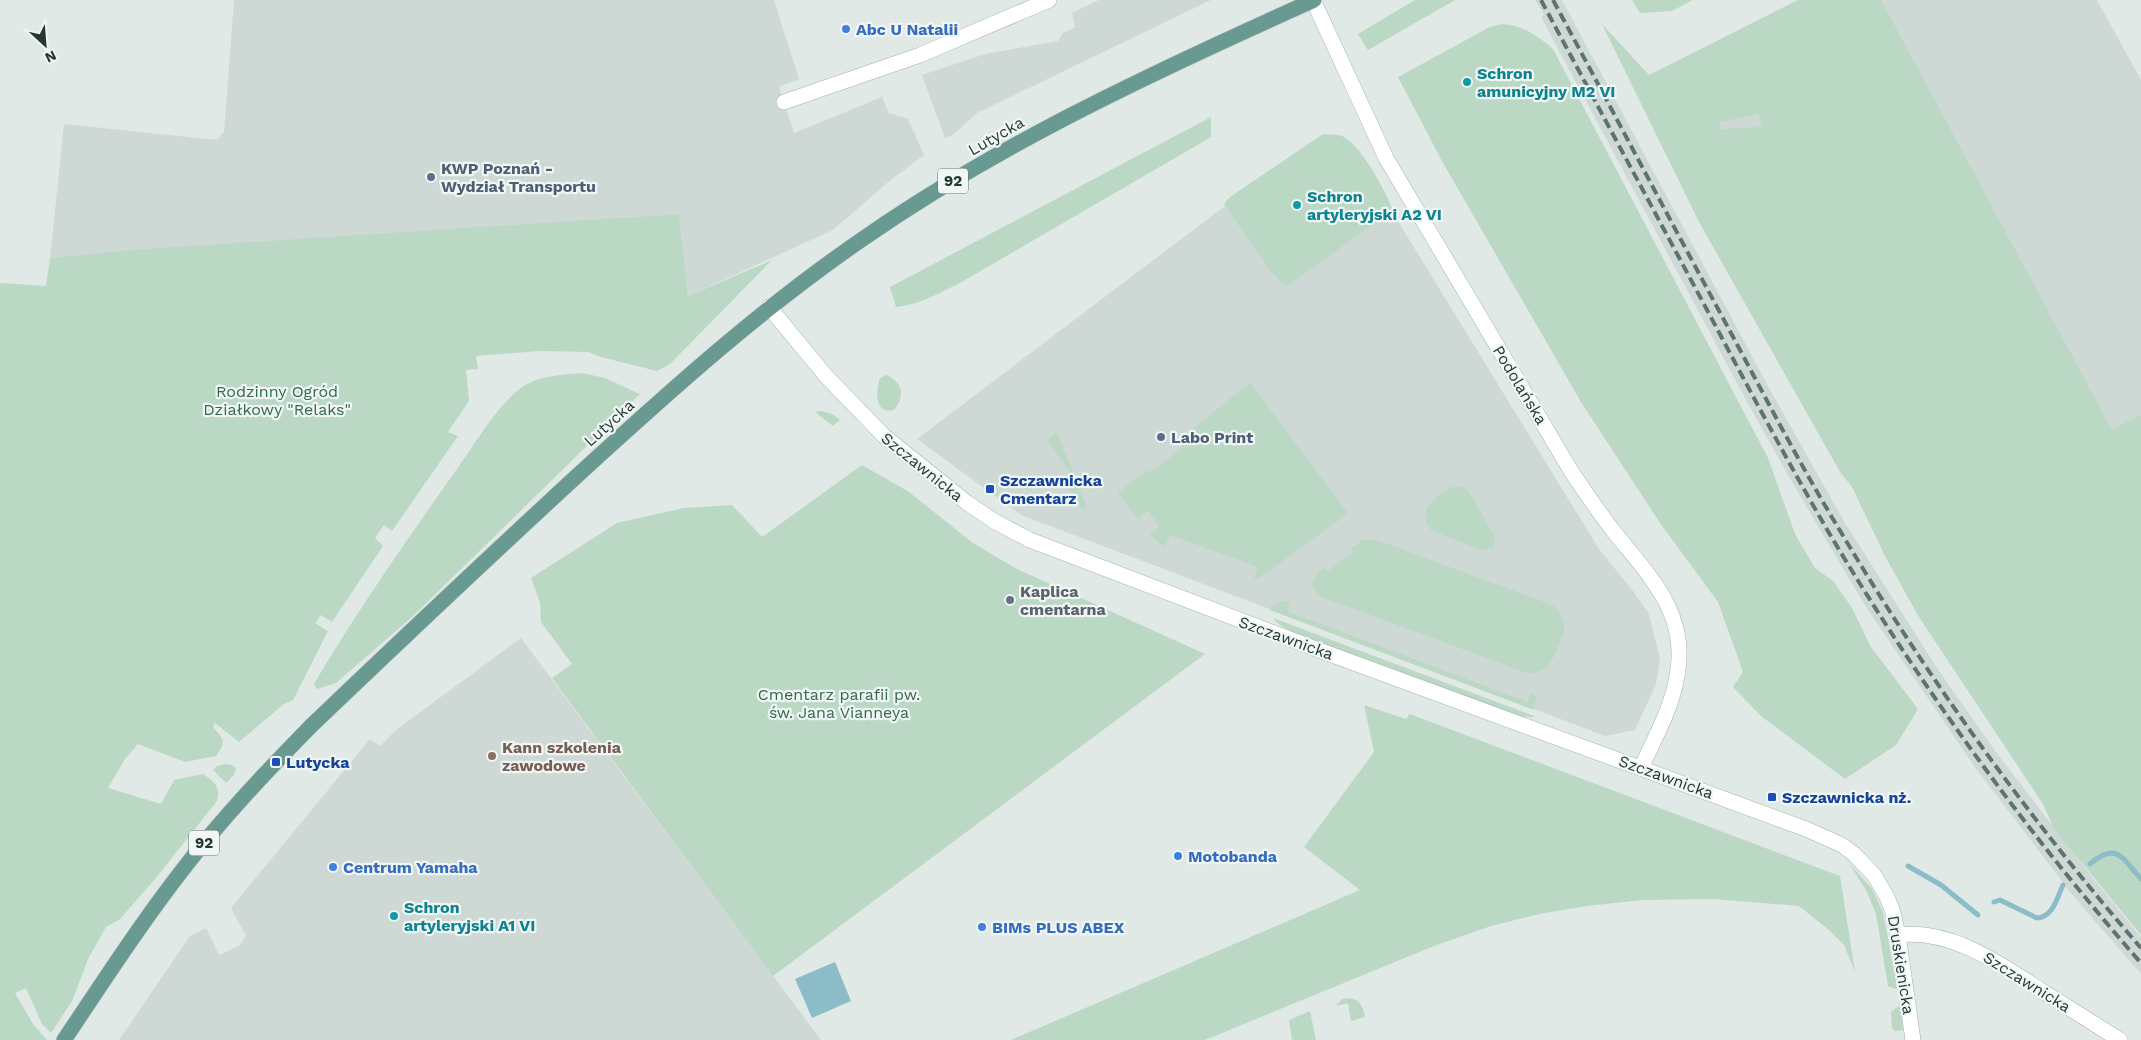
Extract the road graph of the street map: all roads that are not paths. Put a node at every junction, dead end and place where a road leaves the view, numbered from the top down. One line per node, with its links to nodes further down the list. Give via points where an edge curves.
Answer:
1 (1049, 0): 3 (street, via 913,57)
2 (1313, 0): 4 (main road, Lutycka / 92, bridge, via 1149,75 960,176 867,236); 5 (street, Podolańska, via 1399,183 1571,471 1669,605 1678,638 1678,676 1674,693)
3 (784, 102)
4 (769, 307): 5 (street, Szczawnicka, via 843,395 884,436 966,502 1009,530 1212,610); 8 (main road, Lutycka / 92, via 616,440 276,762 175,880)
5 (1641, 768): 6 (street, Szczawnicka, via 1806,829 1842,845)
6 (1867, 866): 7 (street, Druskienicka, via 1887,897)
7 (1898, 935): 9 (street, Druskienicka); 10 (street, Szczawnicka, via 1910,933 1934,937 1978,952)
8 (64, 1040)
9 (1913, 1040)
10 (2120, 1040)

